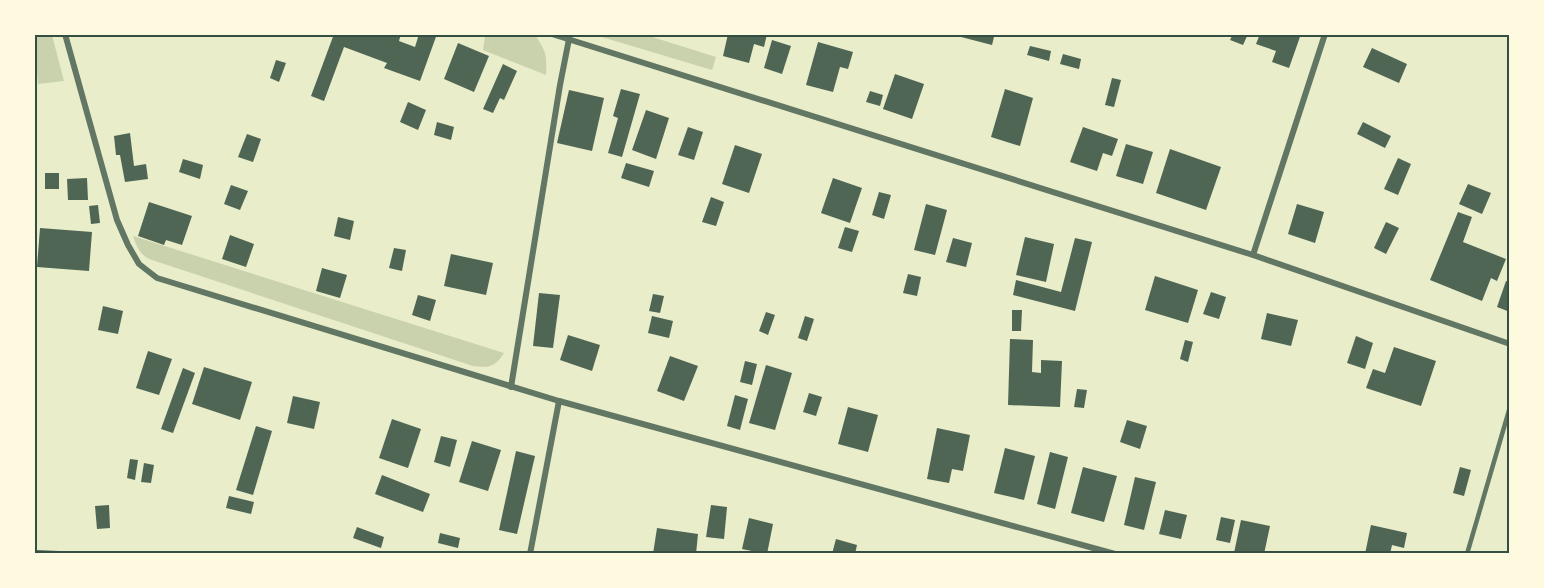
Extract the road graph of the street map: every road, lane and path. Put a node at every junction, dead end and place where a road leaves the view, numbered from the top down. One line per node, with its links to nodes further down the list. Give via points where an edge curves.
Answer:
1 (65, 34): 7 (street, via 117,220 140,264 157,278)
2 (552, 34): 4 (street)
3 (1325, 34): 5 (street)
4 (569, 38): 5 (street); 7 (street)
5 (1252, 255): 6 (street)
6 (1509, 344)
7 (511, 387): 8 (street)
8 (559, 401): 10 (street); 11 (street)
9 (1509, 407): 12 (lane)
10 (530, 554)
11 (1114, 554)
12 (1467, 554)

